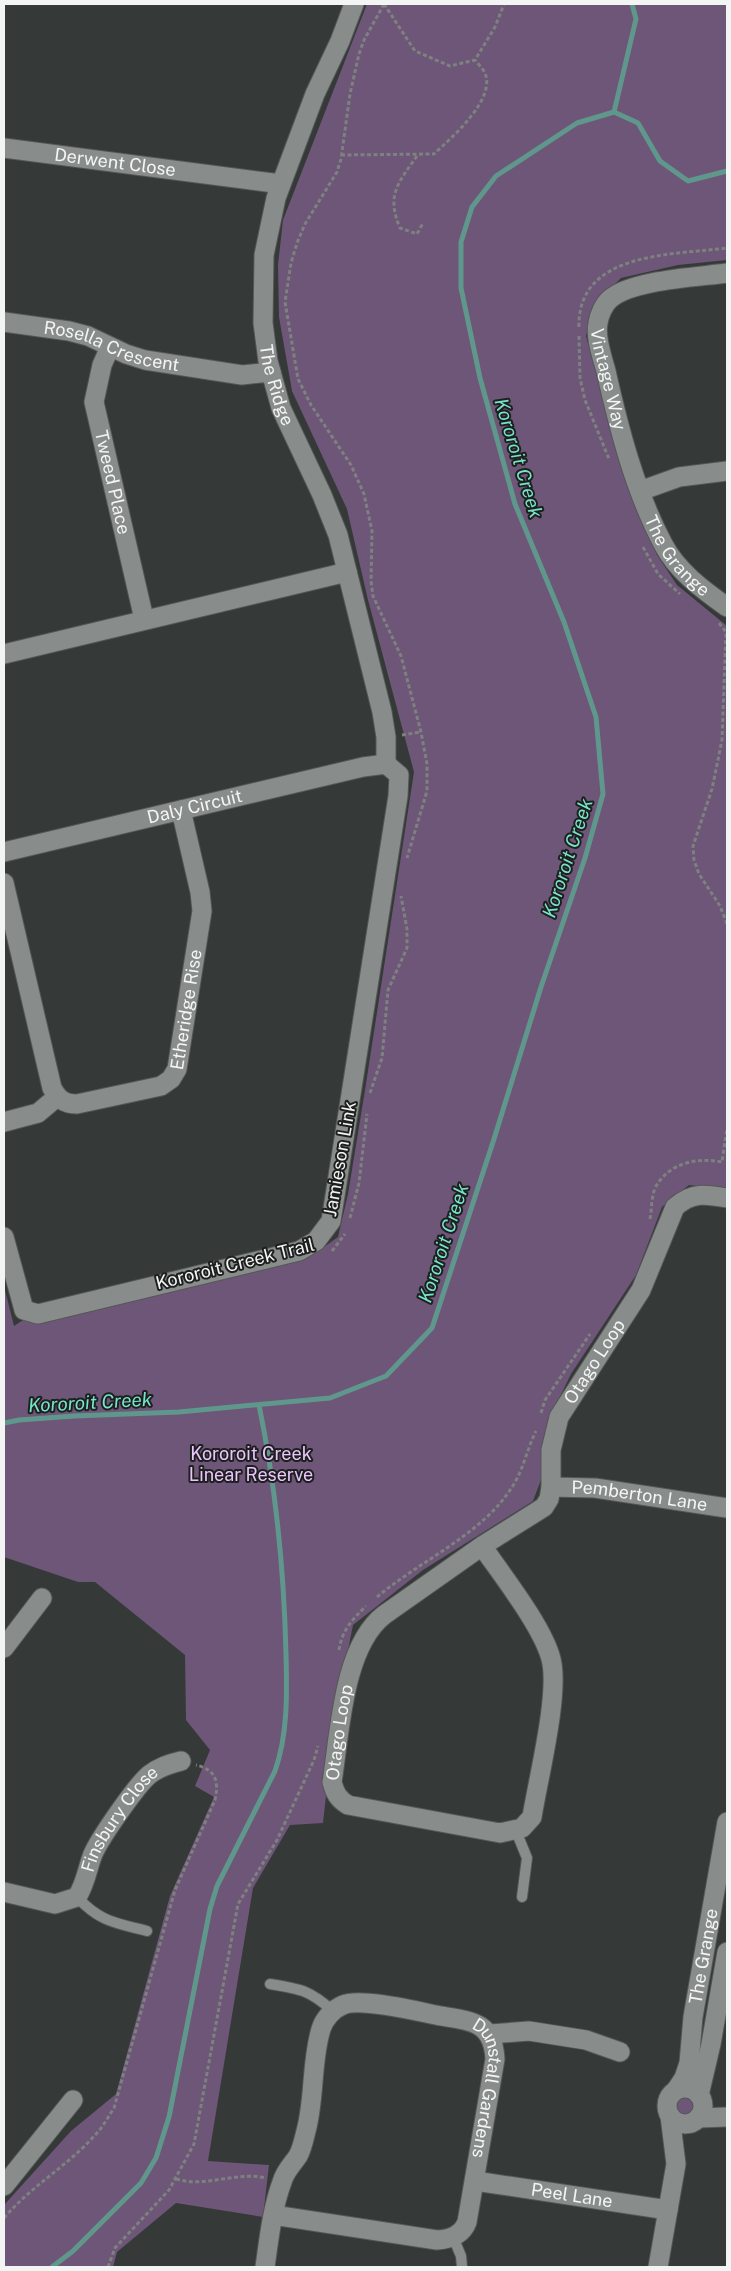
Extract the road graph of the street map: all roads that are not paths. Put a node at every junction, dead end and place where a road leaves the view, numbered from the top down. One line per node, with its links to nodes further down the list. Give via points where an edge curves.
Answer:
1 (350, 5): 3 (street, The Ridge, via 340,41 315,94)
2 (4, 148): 3 (street, Derwent Close, via 226,179)
3 (278, 191): 7 (street, The Ridge, via 262,277 263,323)
4 (727, 273): 9 (street, Vintage Way, via 640,285 610,299 602,310 598,324 600,347 617,421)
5 (4, 322): 6 (street, Rosella Crescent, via 69,331)
6 (110, 346): 7 (street, Rosella Crescent, via 145,360 220,370); 12 (street, Tweed Place, via 94,402)
7 (270, 367): 10 (street, The Ridge, via 281,408 338,535)
8 (727, 471): 9 (street, via 679,476)
9 (640, 491): 11 (street, The Grange, via 663,545 683,571)
10 (347, 572): 12 (street); 14 (street, The Ridge, via 382,712)
11 (727, 607)
12 (144, 619): 13 (street)
13 (4, 654)
14 (386, 764): 15 (street, Daly Circuit); 21 (street, Jamieson Link, via 399,775 398,796 331,1221 316,1242 299,1251 38,1314 24,1310)
15 (181, 810): 16 (street, Daly Circuit); 18 (street, Etheridge Rise, via 202,911 177,1068 171,1079 161,1086 77,1104 69,1104)
16 (4, 852)
17 (4, 883): 18 (street, via 52,1088)
18 (57, 1097): 19 (street, via 38,1113)
19 (4, 1122)
20 (727, 1198): 22 (street, Otago Loop, via 696,1195 675,1207 641,1290 559,1416 551,1450)
21 (4, 1236)
22 (551, 1487): 23 (street, Pemberton Lane, via 595,1488); 24 (street, Otago Loop, via 549,1500 544,1506)
23 (727, 1508)
24 (482, 1546): 29 (street, via 528,1616 552,1660 552,1700 532,1817); 29 (street, Otago Loop, via 384,1615 364,1637 351,1668 332,1782 341,1800 354,1807 500,1833)
25 (42, 1598): 26 (street)
26 (4, 1648)
27 (181, 1761): 32 (street, Finsbury Close, via 161,1767 148,1776 102,1838)
28 (727, 1822): 33 (street, The Grange)
29 (516, 1831): 31 (lane, via 527,1858)
30 (4, 1892): 32 (street, Finsbury Close, via 55,1904)
31 (522, 1897)
32 (77, 1898): 34 (lane, Finsbury Close, via 90,1912 104,1919)
33 (719, 1909): 39 (street, The Grange, via 690,2034)
34 (147, 1931)
35 (727, 1952): 41 (street, The Grange)
36 (270, 1984): 37 (lane, via 302,1989)
37 (333, 2011): 38 (street, Dunstall Gardens, via 348,2004 366,2003 459,2018 482,2026); 53 (street, via 321,2030 307,2129 298,2155 286,2170)
38 (490, 2034): 40 (street, via 529,2031 586,2040); 50 (street, Dunstall Gardens, via 496,2059)
39 (690, 2049): 41 (street); 42 (street, The Grange, via 687,2071)
40 (620, 2052)
41 (709, 2052): 43 (street, The Grange)
42 (676, 2090): 43 (street, via 686,2088); 46 (street, via 668,2099)
43 (700, 2096): 45 (street); 48 (street, via 703,2108)
44 (73, 2100): 51 (street)
45 (727, 2107)
46 (670, 2116): 48 (street, via 678,2123 690,2124); 49 (street)
47 (727, 2117): 48 (street)
48 (697, 2120): 49 (street)
49 (676, 2164): 52 (street)
50 (475, 2182): 52 (street, Peel Lane); 54 (street, Dunstall Gardens, via 467,2222 463,2231)
51 (4, 2186)
52 (668, 2210): 57 (street)
53 (273, 2215): 54 (street, via 437,2240); 55 (street)
54 (453, 2237): 56 (lane)
55 (265, 2267)
56 (462, 2267)
57 (658, 2267)

